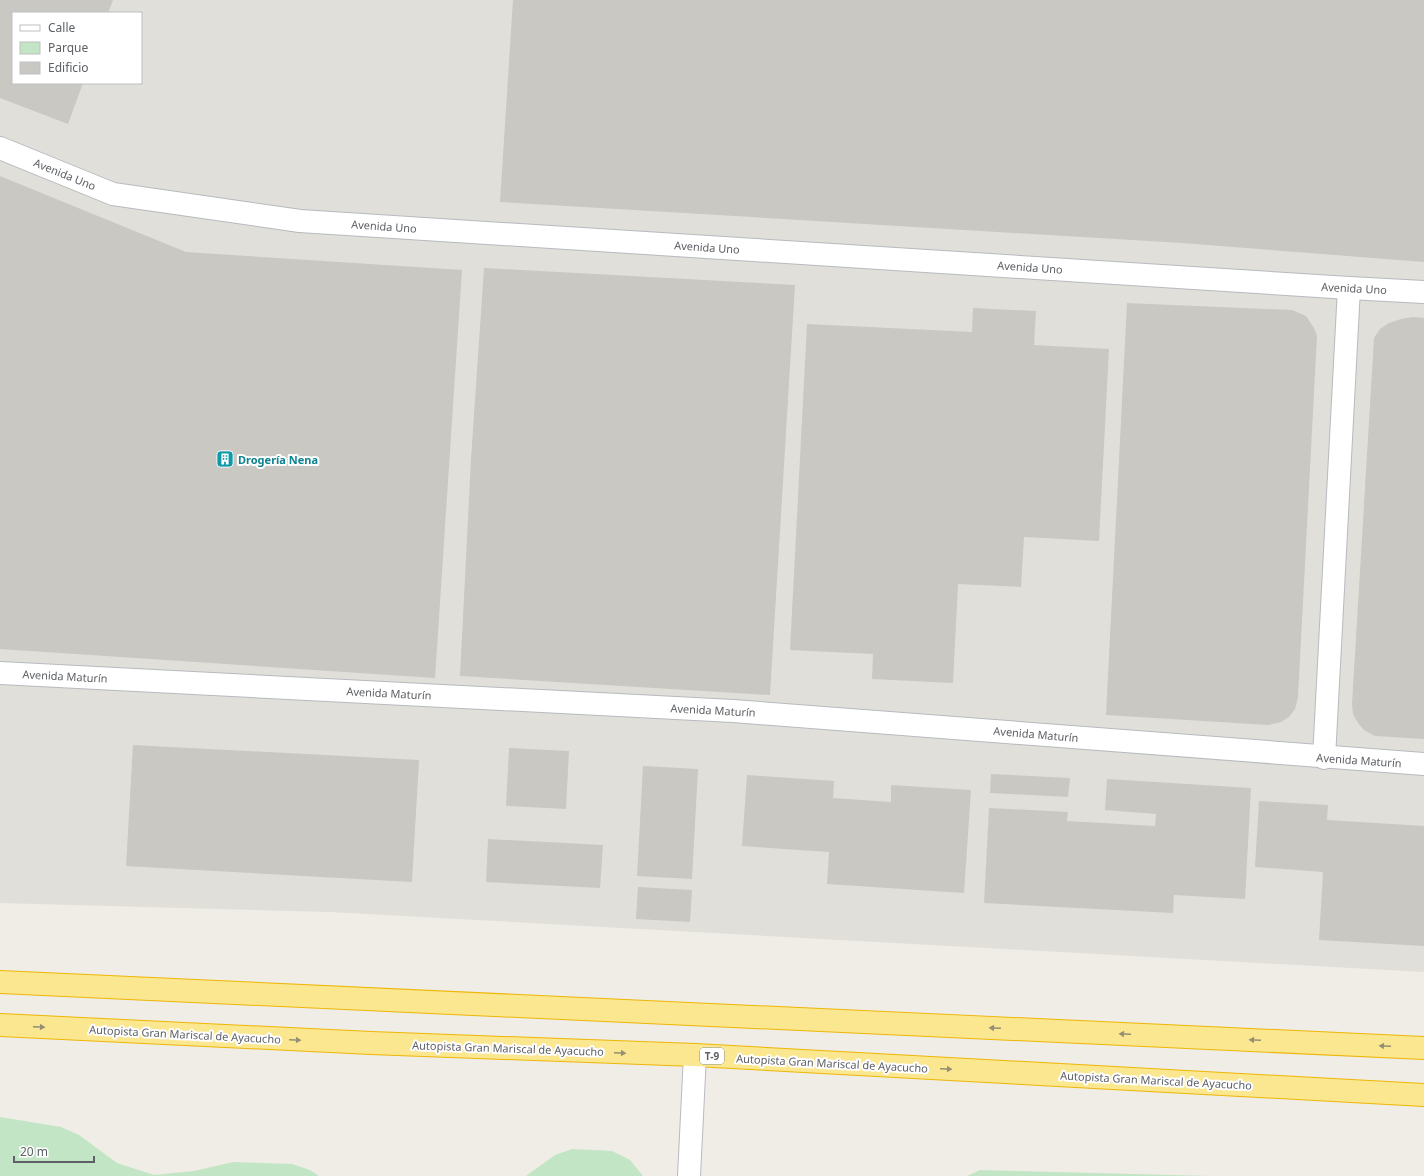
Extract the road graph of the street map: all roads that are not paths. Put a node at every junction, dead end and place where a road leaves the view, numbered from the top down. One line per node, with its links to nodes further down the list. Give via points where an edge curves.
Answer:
1 (0, 148): 2 (street, Avenida Uno, via 113,194 300,221)
2 (1349, 288): 3 (street, Avenida Uno); 5 (street)
3 (1424, 292)
4 (0, 673): 5 (street, Avenida Maturín, via 733,711)
5 (1324, 758): 6 (street, Avenida Maturín)
6 (1424, 764)
7 (0, 982): 9 (highway, one-way to 7)
8 (0, 1025): 10 (highway, Autopista Gran Mariscal de Ayacucho / T-9, one-way to 10)
9 (1424, 1048)
10 (695, 1055): 11 (highway, Autopista Gran Mariscal de Ayacucho / T-9, one-way to 11); 12 (street)
11 (1424, 1095)
12 (689, 1176)

